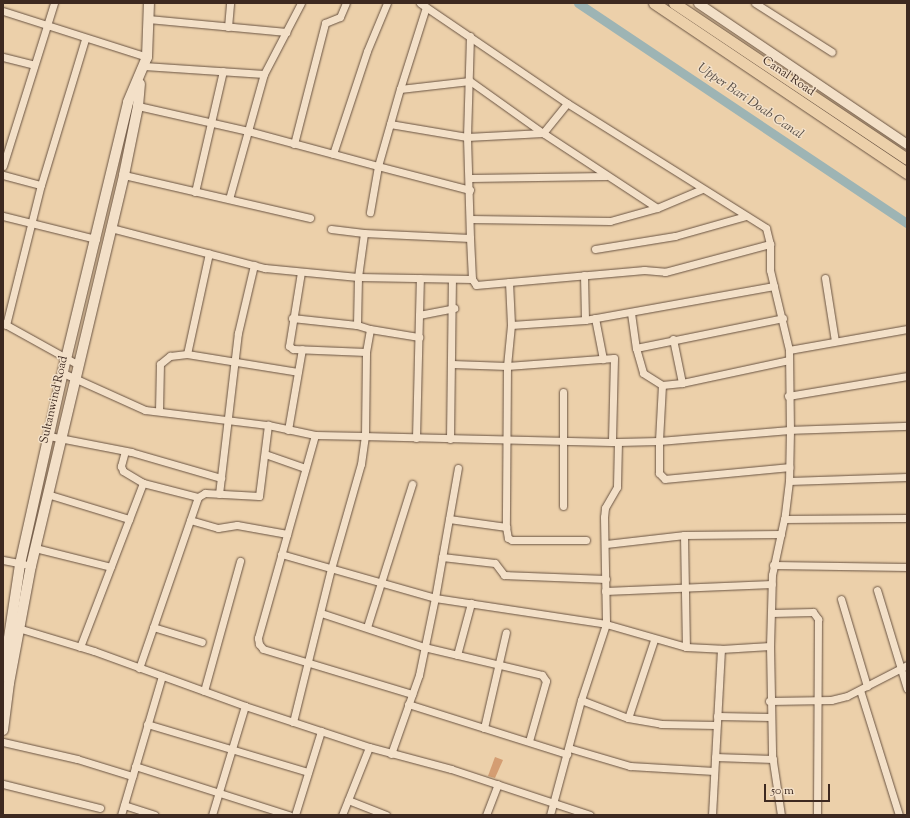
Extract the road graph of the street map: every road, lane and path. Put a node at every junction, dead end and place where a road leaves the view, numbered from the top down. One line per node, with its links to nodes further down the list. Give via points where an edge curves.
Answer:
1 (54, 3): 14 (street)
2 (149, 3): 13 (main road)
3 (230, 3): 15 (street)
4 (302, 3): 16 (street)
5 (346, 3): 35 (street, via 340,17 325,23)
6 (387, 3): 37 (street, via 367,51)
7 (654, 3): 41 (main road, Canal Road)
8 (674, 3): 38 (main road, Canal Road)
9 (698, 3): 36 (street)
10 (755, 3): 19 (street)
11 (423, 5): 17 (street); 27 (street)
12 (3, 11): 14 (street)
13 (148, 19): 15 (street); 21 (main road)
14 (47, 26): 18 (street); 22 (street)
15 (228, 27): 16 (street)
16 (286, 32): 24 (street)
17 (470, 36): 26 (street); 28 (street)
18 (85, 39): 21 (street); 46 (street)
19 (832, 52)
20 (3, 57): 22 (street)
21 (145, 62): 23 (street); 25 (main road)
22 (34, 65): 39 (street)
23 (223, 71): 24 (street); 30 (street)
24 (264, 74): 32 (street)
25 (140, 78): 29 (main road, Sultanwind Road); 62 (main road, via 128,102)
26 (470, 81): 27 (street); 33 (street); 34 (street)
27 (400, 89): 31 (street)
28 (567, 103): 33 (street); 47 (street)
29 (138, 106): 30 (street); 43 (main road, Sultanwind Road)
30 (210, 123): 32 (street); 49 (street)
31 (390, 124): 34 (street); 40 (street)
32 (248, 131): 35 (street); 50 (street)
33 (543, 133): 34 (street); 44 (street)
34 (467, 137): 45 (street)
35 (294, 144): 37 (street)
36 (907, 144)
37 (333, 154): 40 (street)
38 (907, 159)
39 (3, 166)
40 (378, 166): 48 (street); 52 (street)
41 (907, 173)
42 (3, 175): 46 (street)
43 (124, 175): 49 (street); 58 (main road, Sultanwind Road)
44 (606, 176): 45 (street); 51 (street)
45 (470, 178): 48 (street)
46 (41, 185): 57 (street)
47 (702, 189): 51 (street); 54 (street)
48 (470, 190): 56 (street)
49 (195, 192): 50 (street)
50 (228, 199): 55 (street)
51 (657, 208): 56 (street, via 610,221)
52 (370, 212)
53 (3, 216): 57 (street)
54 (746, 216): 63 (street, via 766,228); 64 (street, via 675,236)
55 (310, 218)
56 (470, 219): 61 (street)
57 (31, 224): 62 (street); 83 (street)
58 (111, 228): 65 (street); 100 (main road, Sultanwind Road)
59 (331, 229): 60 (street)
60 (364, 233): 61 (street); 69 (street)
61 (470, 238): 73 (street)
62 (96, 239): 97 (main road)
63 (770, 244): 68 (street, via 665,272 644,270); 75 (street, via 769,263)
64 (595, 249)
65 (209, 253): 66 (street); 95 (street)
66 (254, 265): 67 (street); 98 (street, via 238,334)
67 (301, 272): 69 (street); 79 (street)
68 (584, 275): 74 (street); 82 (street)
69 (358, 277): 70 (street); 84 (street)
70 (420, 278): 72 (street); 78 (street)
71 (824, 278): 90 (street)
72 (452, 279): 73 (street); 76 (street)
73 (472, 279): 74 (street, via 476,285)
74 (509, 282): 85 (street)
75 (774, 286): 77 (street); 81 (street)
76 (454, 308): 78 (street); 101 (street)
77 (631, 313): 80 (street); 91 (street)
78 (419, 315): 88 (street)
79 (292, 318): 84 (street); 92 (street, via 288,343 293,349)
80 (595, 318): 82 (street); 96 (street)
81 (783, 318): 89 (street); 93 (street)
82 (585, 320): 85 (street)
83 (4, 324): 97 (street)
84 (357, 325): 87 (street)
85 (511, 325): 102 (street)
86 (907, 328): 90 (street)
87 (370, 329): 88 (street); 94 (street)
88 (419, 337): 121 (street)
89 (673, 339): 91 (street); 107 (street)
90 (835, 341): 93 (street)
91 (636, 348): 108 (street, via 643,373)
92 (302, 349): 94 (street); 103 (street)
93 (789, 350): 99 (street)
94 (366, 352): 119 (street)
95 (187, 354): 98 (street); 111 (street, via 170,356 160,364)
96 (603, 359): 102 (street); 125 (street, via 614,358)
97 (66, 360): 100 (street); 104 (main road)
98 (235, 360): 103 (street); 112 (street)
99 (789, 360): 107 (street); 110 (street)
100 (77, 364): 106 (main road, Sultanwind Road)
101 (452, 364): 102 (street); 122 (street)
102 (507, 366): 123 (street)
103 (298, 372): 115 (street)
104 (63, 373): 106 (street); 118 (main road)
105 (907, 376): 110 (street)
106 (74, 377): 111 (street, via 145,410); 120 (main road, Sultanwind Road)
107 (682, 383): 108 (street)
108 (662, 385): 126 (street)
109 (563, 392): 124 (street)
110 (788, 396): 116 (street)
111 (160, 411): 112 (street)
112 (228, 420): 113 (street); 133 (street)
113 (268, 425): 115 (street); 128 (street)
114 (907, 426): 116 (street)
115 (288, 430): 117 (street)
116 (790, 430): 126 (street); 129 (street)
117 (315, 435): 119 (street); 130 (street)
118 (49, 436): 120 (street); 157 (main road)
119 (365, 436): 121 (street); 162 (street, via 361,464)
120 (60, 438): 127 (street); 137 (main road, Sultanwind Road)
121 (416, 438): 122 (street)
122 (450, 439): 123 (street)
123 (507, 439): 124 (street); 146 (street)
124 (563, 441): 125 (street); 140 (street)
125 (615, 441): 126 (street); 151 (street, via 617,487 605,508)
126 (659, 441): 129 (street, via 660,473 665,479)
127 (125, 451): 133 (street); 135 (street, via 121,466 123,471)
128 (265, 454): 130 (street); 138 (street, via 259,496)
129 (789, 467): 134 (street)
130 (305, 468): 147 (street)
131 (458, 468): 143 (street)
132 (907, 477): 134 (street)
133 (221, 478): 138 (street)
134 (789, 481): 145 (street)
135 (143, 483): 139 (street); 142 (street)
136 (412, 484): 165 (street)
137 (47, 494): 142 (street); 152 (main road, Sultanwind Road)
138 (219, 494): 139 (street, via 205,493)
139 (198, 497): 144 (street)
140 (563, 506)
141 (907, 518): 145 (street)
142 (129, 519): 160 (street)
143 (449, 519): 146 (street); 154 (street)
144 (190, 520): 147 (street, via 218,528 237,525); 175 (street)
145 (784, 520): 148 (street)
146 (506, 527): 150 (street, via 508,538 512,540)
147 (286, 534): 153 (street)
148 (781, 534): 149 (street); 159 (street)
149 (684, 535): 151 (street); 166 (street)
150 (586, 540)
151 (606, 544): 163 (street)
152 (35, 548): 158 (main road, Sultanwind Road); 160 (street)
153 (281, 554): 162 (street); 187 (street, via 258,638 259,644 263,648)
154 (442, 557): 163 (street, via 495,563 504,575); 169 (street)
155 (3, 560): 157 (street)
156 (240, 561): 195 (street)
157 (20, 564): 158 (street); 192 (main road)
158 (31, 566): 177 (main road, Sultanwind Road)
159 (773, 566): 161 (street); 164 (street)
160 (111, 567): 182 (street)
161 (907, 567)
162 (332, 569): 165 (street); 172 (street)
163 (606, 579): 168 (street)
164 (772, 584): 166 (street); 173 (street)
165 (382, 585): 169 (street); 176 (street)
166 (687, 589): 168 (street); 184 (street)
167 (877, 590): 189 (street)
168 (605, 591): 174 (street)
169 (435, 598): 171 (street); 183 (street)
170 (841, 599): 193 (street)
171 (470, 603): 174 (street); 186 (street)
172 (321, 613): 176 (street); 187 (street)
173 (771, 613): 181 (street); 198 (street, via 813,612 816,615)
174 (606, 624): 179 (street); 197 (street)
175 (153, 627): 180 (street); 190 (street)
176 (367, 627): 183 (street)
177 (18, 628): 182 (street); 192 (main road, Sultanwind Road)
178 (506, 632): 188 (street)
179 (654, 640): 184 (street); 204 (street)
180 (202, 642)
181 (770, 646): 185 (street); 199 (street)
182 (80, 647): 190 (street)
183 (424, 647): 186 (street); 196 (street)
184 (686, 647): 185 (street)
185 (722, 649): 202 (street)
186 (457, 655): 188 (street)
187 (309, 663): 196 (street); 205 (street)
188 (498, 665): 208 (street); 211 (street, via 545,677)
189 (904, 666): 193 (street); 194 (street)
190 (139, 668): 191 (street)
191 (162, 676): 195 (street); 206 (street)
192 (5, 680): 209 (main road, Sultanwind Road)
193 (864, 688): 198 (street, via 831,700); 244 (street)
194 (907, 689)
195 (204, 691): 201 (street)
196 (412, 694): 200 (street)
197 (581, 700): 204 (street); 215 (street)
198 (818, 700): 199 (street); 243 (street)
199 (770, 701): 203 (street)
200 (408, 704): 208 (street); 216 (street)
201 (245, 706): 205 (street); 214 (street)
202 (717, 716): 203 (street); 207 (street)
203 (770, 716): 218 (street)
204 (628, 718): 207 (street, via 661,724)
205 (293, 722): 210 (street)
206 (147, 724): 214 (street); 219 (street)
207 (716, 725): 217 (street)
208 (484, 728): 211 (street)
209 (3, 730)
210 (321, 731): 213 (street); 221 (street)
211 (529, 741): 215 (street)
212 (3, 742): 222 (street, via 77,759)
213 (369, 747): 216 (street); 226 (street)
214 (232, 750): 221 (street); 225 (street)
215 (568, 751): 220 (street, via 630,766); 227 (street)
216 (391, 754): 224 (street)
217 (715, 756): 218 (street); 220 (street)
218 (772, 759): 242 (street)
219 (135, 766): 222 (street); 225 (street)
220 (714, 771): 241 (street)
221 (308, 772): 235 (street)
222 (132, 776): 228 (street)
223 (3, 784): 229 (street)
224 (498, 784): 227 (street); 238 (street)
225 (220, 793): 233 (street); 234 (street)
226 (348, 800): 236 (street); 237 (street)
227 (554, 804): 239 (street); 240 (street)
228 (124, 805): 231 (street); 232 (street)
229 (100, 808)
230 (907, 813): 244 (street)
231 (122, 815)
232 (154, 815)
233 (212, 815)
234 (289, 815)
235 (295, 815)
236 (342, 815)
237 (386, 815)
238 (486, 815)
239 (550, 815)
240 (590, 815)
241 (712, 815)
242 (781, 815)
243 (817, 815)
244 (898, 815)

